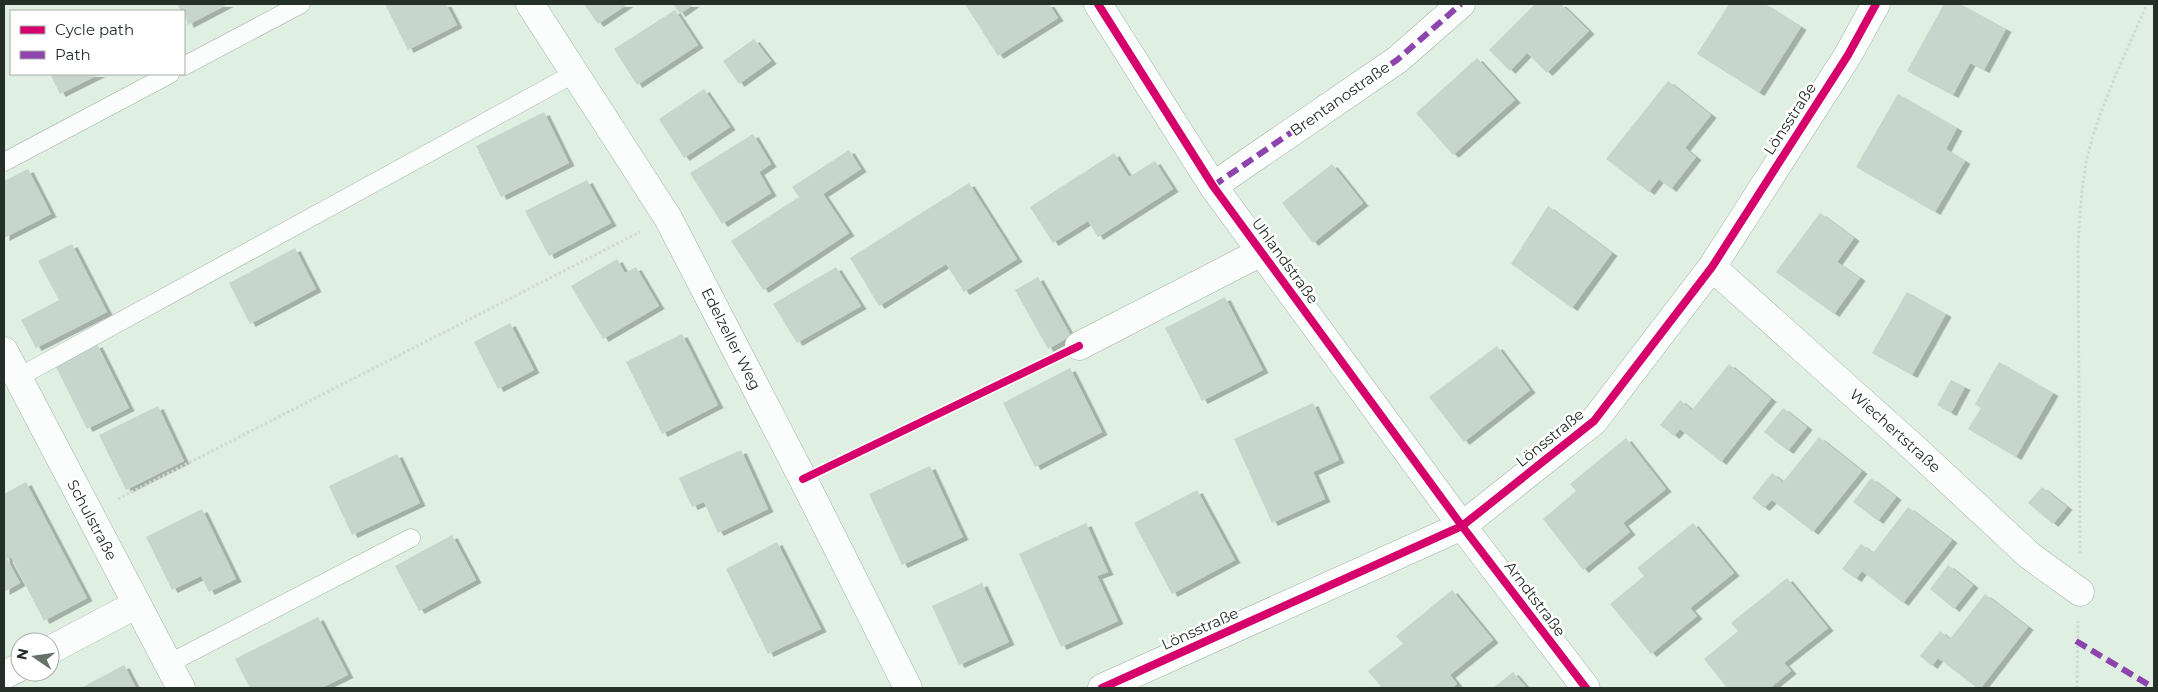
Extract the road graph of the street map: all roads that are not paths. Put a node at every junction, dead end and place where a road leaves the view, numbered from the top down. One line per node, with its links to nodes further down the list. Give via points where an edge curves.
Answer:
1 (301, 4): 6 (lane)
2 (530, 4): 7 (street, Edelzeller Weg)
3 (1098, 4): 10 (street, Uhlandstraße)
4 (1461, 4): 10 (street, Brentanostraße, via 1397,60)
5 (1876, 4): 12 (street, Lönsstraße, via 1848,55)
6 (185, 65)
7 (575, 73): 15 (lane); 23 (street, Edelzeller Weg, via 668,218)
8 (168, 75): 9 (lane)
9 (4, 162)
10 (1213, 186): 11 (street, Uhlandstraße)
11 (1261, 252): 13 (street, Uhlandstraße); 16 (street, Uhlandstraße)
12 (1712, 267): 16 (street, Lönsstraße, via 1594,421); 18 (street, Wiechertstraße, via 2030,556)
13 (1079, 346)
14 (4, 351): 15 (street, Schulstraße)
15 (17, 378): 19 (street, Schulstraße)
16 (1462, 526): 24 (street, Lönsstraße); 25 (street, Arndtstraße)
17 (411, 538): 21 (lane)
18 (2080, 592)
19 (137, 604): 20 (street); 21 (street, Schulstraße)
20 (60, 645)
21 (168, 664): 22 (street, Schulstraße)
22 (180, 688)
23 (908, 688)
24 (1102, 688)
25 (1586, 688)

